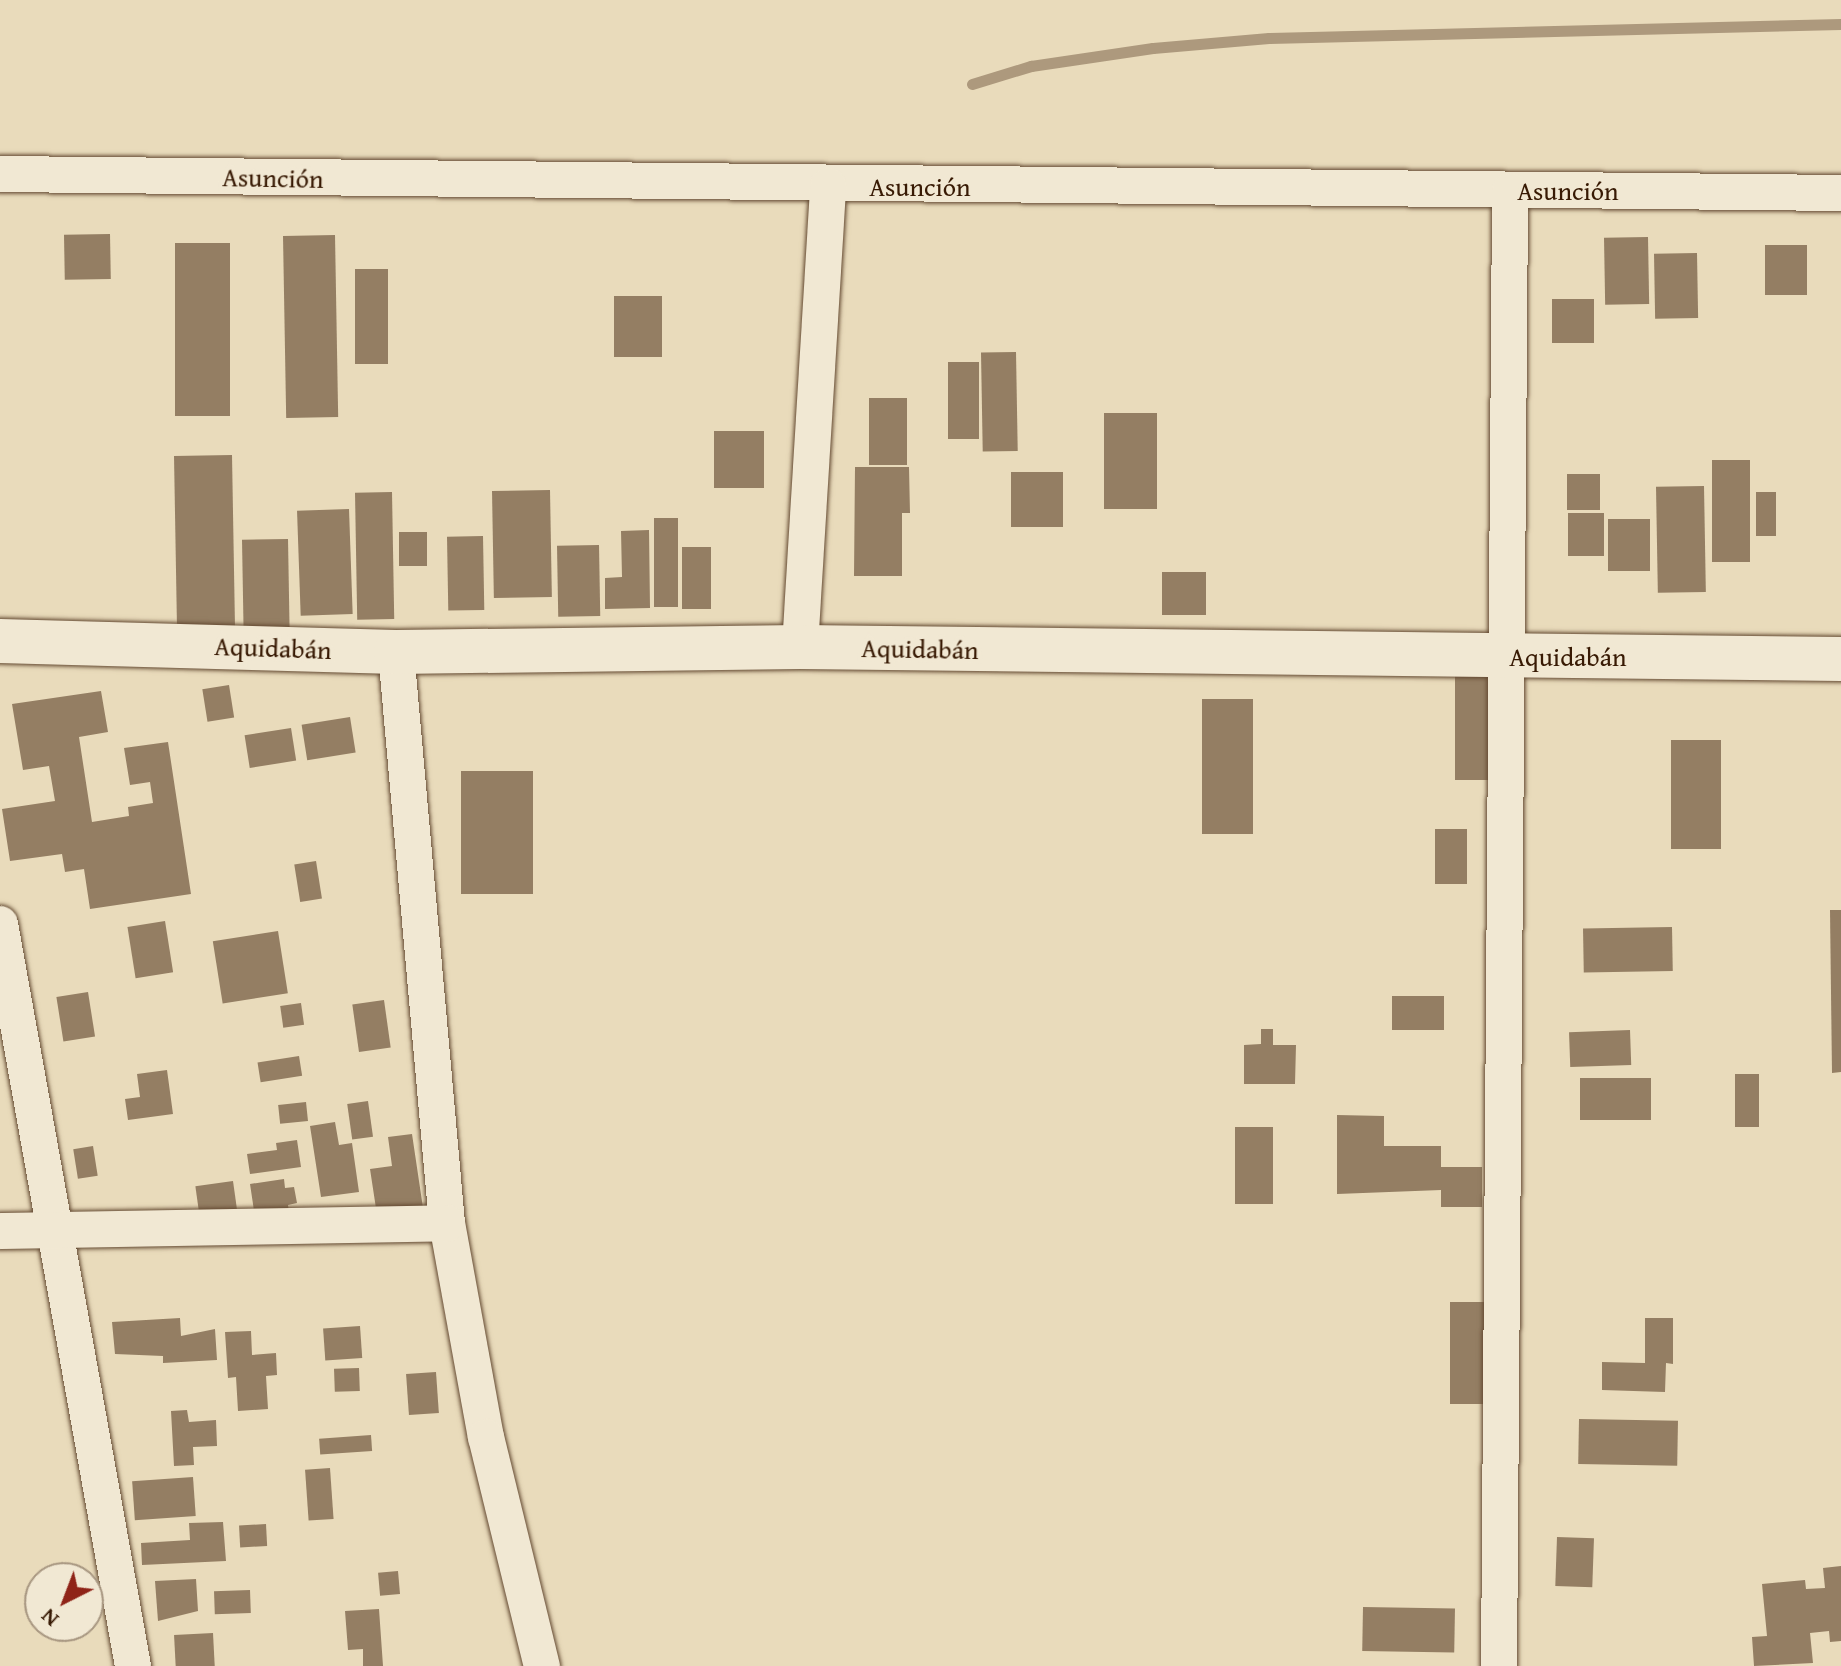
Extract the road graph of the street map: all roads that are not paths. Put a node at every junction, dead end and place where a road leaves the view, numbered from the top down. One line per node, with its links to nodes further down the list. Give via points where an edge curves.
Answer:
1 (0, 174): 2 (street, Asunción)
2 (828, 186): 3 (street, Asunción); 6 (street)
3 (1510, 191): 4 (street, Asunción); 8 (street)
4 (1841, 193)
5 (0, 641): 7 (street, Aquidabán)
6 (800, 647): 7 (street, Aquidabán); 8 (street, Aquidabán)
7 (396, 652): 11 (street)
8 (1507, 657): 9 (street, Aquidabán); 16 (street)
9 (1841, 659)
10 (0, 924): 12 (street)
11 (447, 1223): 12 (street); 15 (street, via 486,1437)
12 (55, 1230): 13 (street); 14 (street)
13 (0, 1231)
14 (133, 1666)
15 (542, 1666)
16 (1499, 1666)

